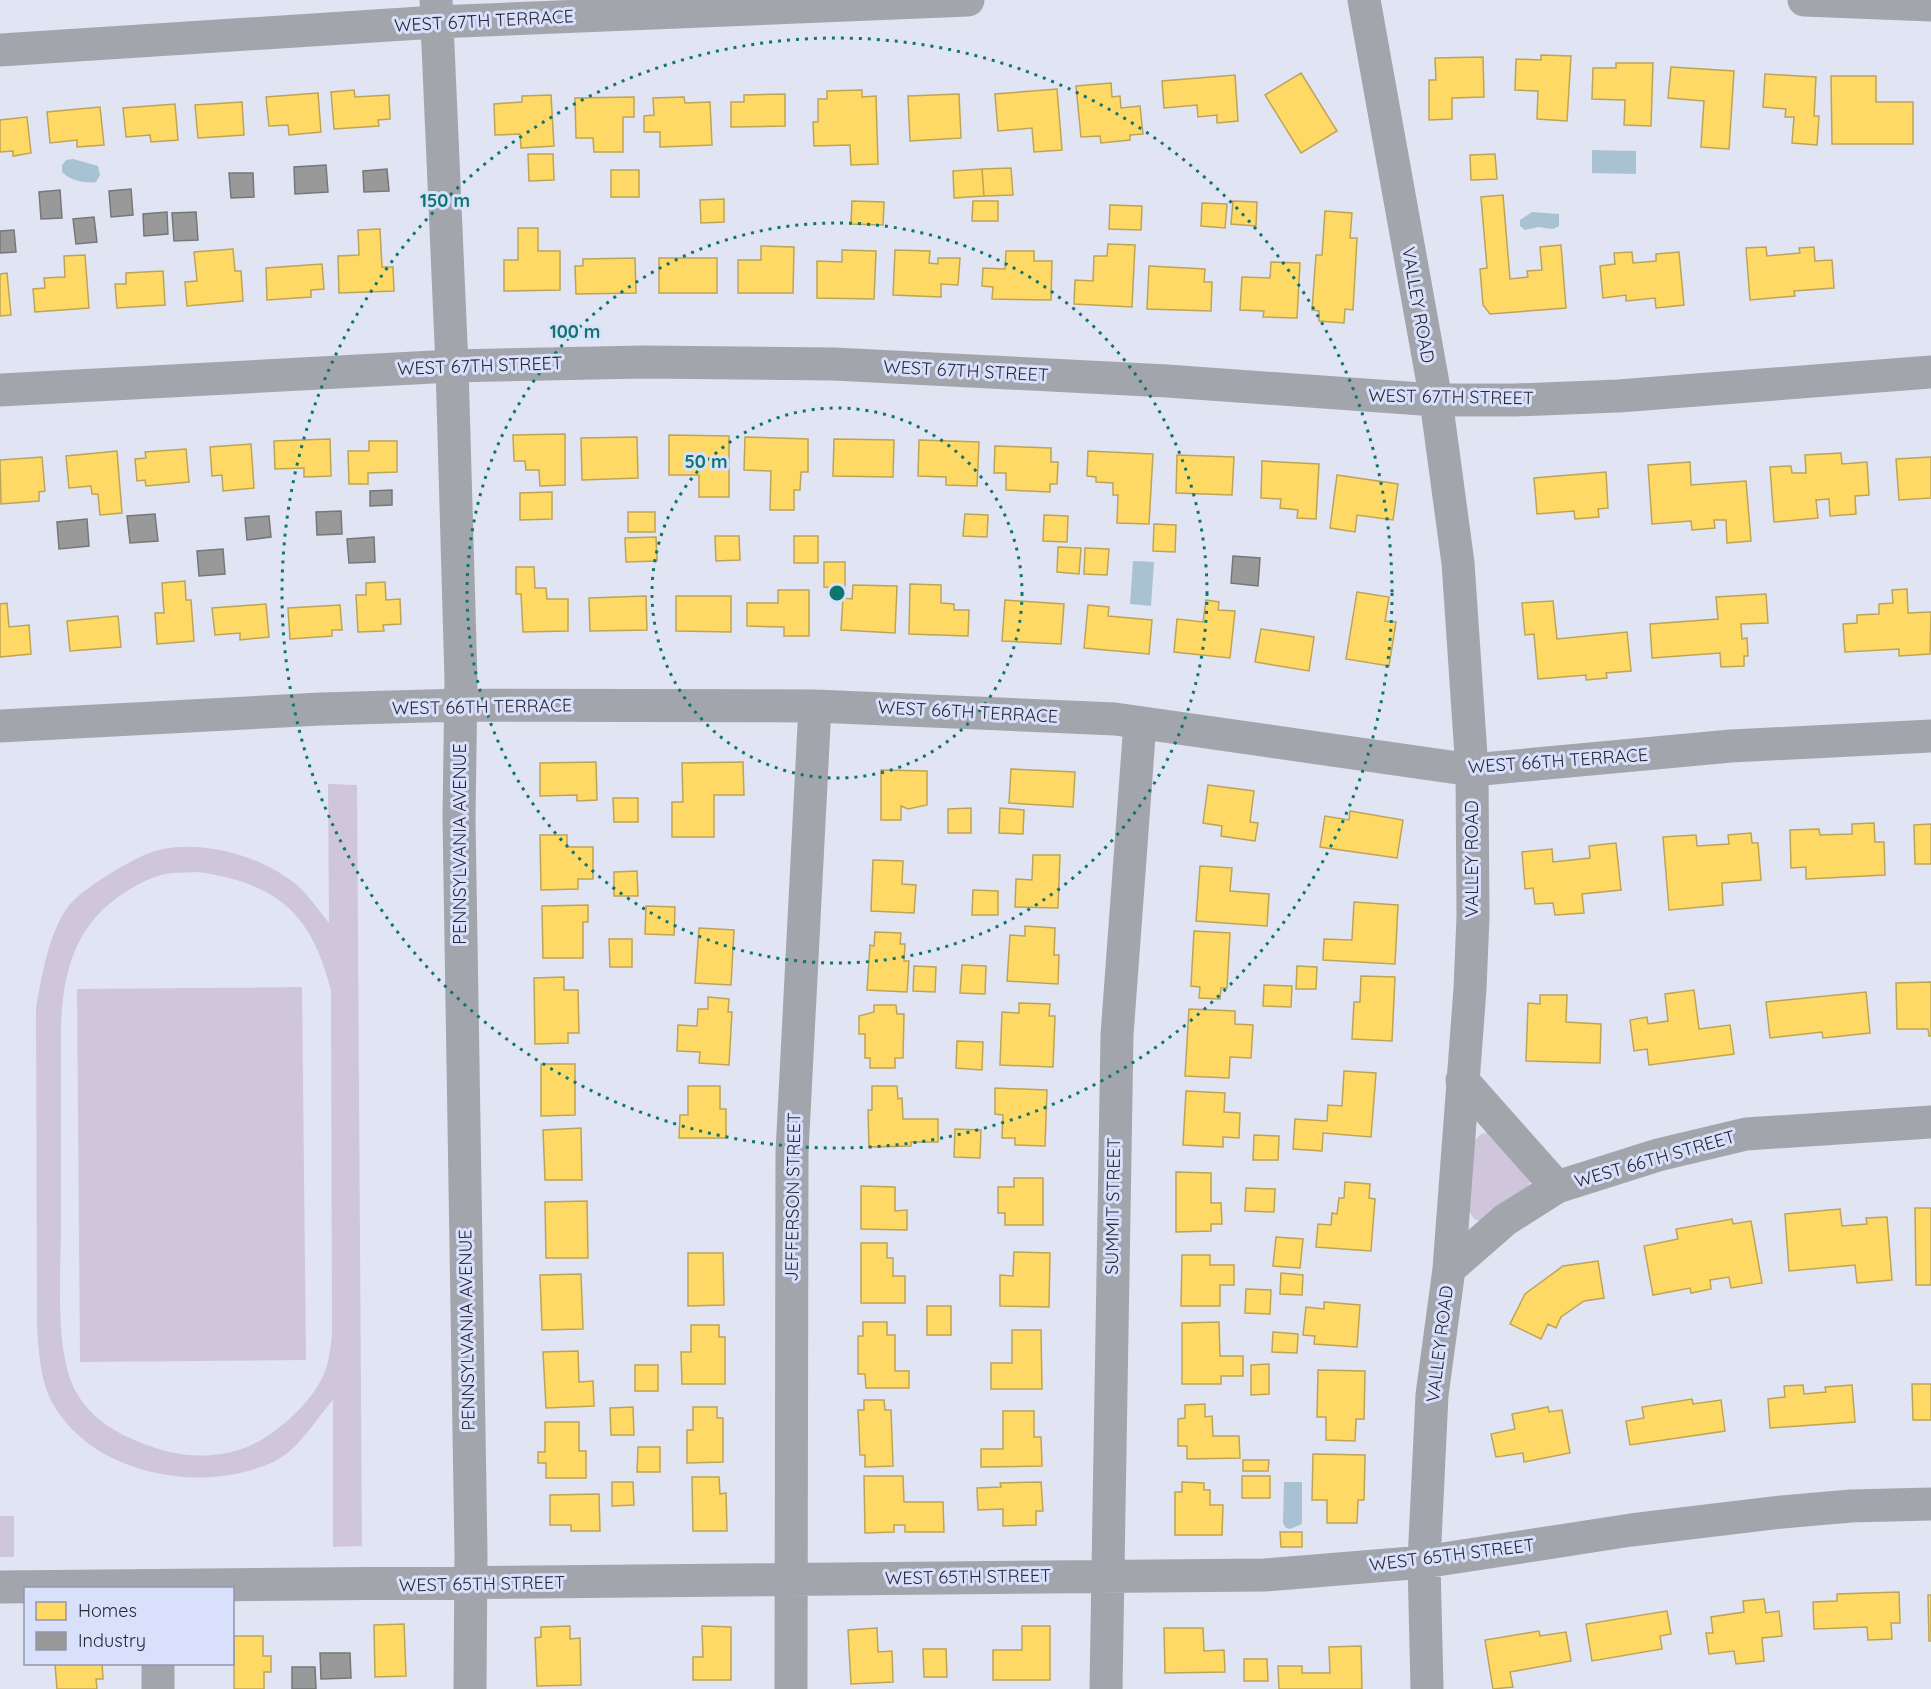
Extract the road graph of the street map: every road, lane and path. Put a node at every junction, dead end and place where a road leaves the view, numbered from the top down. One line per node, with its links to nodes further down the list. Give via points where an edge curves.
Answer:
1 (968, 0): 5 (street, WEST 67TH TERRACE)
2 (1364, 0): 10 (street, VALLEY ROAD)
3 (1804, 0): 4 (street)
4 (1931, 5)
5 (436, 11): 6 (street, WEST 67TH TERRACE); 7 (street, PENNSYLVANIA AVENUE)
6 (0, 50)
7 (452, 366): 9 (street, WEST 67TH STREET); 10 (street, WEST 67TH STREET, via 578,362 834,364); 11 (street, PENNSYLVANIA AVENUE)
8 (1931, 372): 10 (street, WEST 67TH STREET, via 1618,396)
9 (0, 390)
10 (1436, 400): 16 (street, VALLEY ROAD, via 1458,563)
11 (462, 705): 12 (street, WEST 66TH TERRACE); 14 (street, WEST 66TH TERRACE); 25 (street, PENNSYLVANIA AVENUE, via 460,952)
12 (815, 706): 13 (street, WEST 66TH TERRACE, via 988,712); 24 (street, JEFFERSON STREET, via 792,1152)
13 (1140, 723): 16 (street, WEST 66TH TERRACE); 23 (street, SUMMIT STREET, via 1117,1035)
14 (0, 726)
15 (1931, 736): 16 (street, WEST 66TH TERRACE, via 1731,746)
16 (1472, 770): 17 (street, VALLEY ROAD, via 1473,917)
17 (1462, 1080): 19 (street, WEST 66TH STREET); 20 (street, VALLEY ROAD)
18 (1931, 1122): 19 (street, WEST 66TH STREET, via 1746,1134 1658,1155)
19 (1557, 1187): 20 (street, via 1505,1220)
20 (1449, 1269): 22 (street, VALLEY ROAD, via 1432,1395)
21 (1931, 1504): 22 (street, WEST 65TH STREET, via 1782,1512 1631,1530)
22 (1424, 1562): 23 (street, WEST 65TH STREET, via 1265,1575); 34 (street, VALLEY ROAD)
23 (1108, 1576): 24 (street, WEST 65TH STREET); 33 (street, SUMMIT STREET)
24 (789, 1582): 25 (street, WEST 65TH STREET); 32 (street, JEFFERSON STREET)
25 (471, 1583): 28 (street, WEST 65TH STREET); 31 (street, PENNSYLVANIA AVENUE)
26 (0, 1587): 27 (street, WEST 65TH STREET)
27 (24, 1587)
28 (221, 1587)
29 (158, 1665): 30 (street)
30 (158, 1689)
31 (470, 1689)
32 (791, 1689)
33 (1106, 1689)
34 (1427, 1689)

